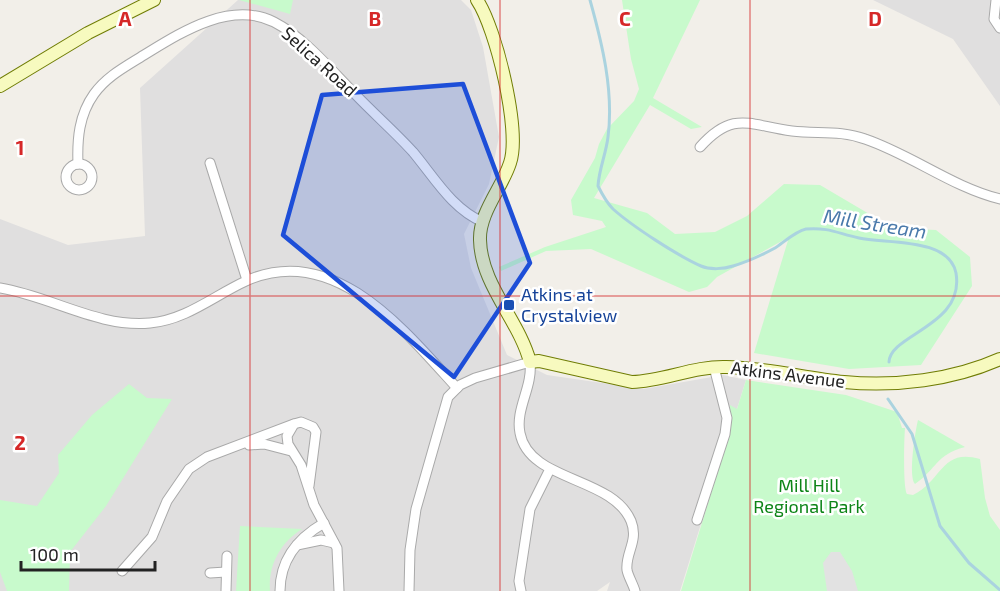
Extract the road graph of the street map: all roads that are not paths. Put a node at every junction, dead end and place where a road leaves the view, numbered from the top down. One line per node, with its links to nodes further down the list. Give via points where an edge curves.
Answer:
1 (154, 0): 5 (street, via 88,33)
2 (477, 0): 10 (street, via 492,31 514,141 510,165)
3 (996, 0): 4 (street, via 994,20)
4 (1000, 28)
5 (0, 86)
6 (700, 147): 9 (street, via 729,123 746,121 794,131 834,132 882,145 973,190)
7 (210, 163): 11 (street)
8 (78, 164): 10 (street, Selica Road, via 78,135 84,112 110,76 178,34 209,21 247,15 265,18 294,34 412,152 463,210)
9 (1000, 199)
10 (483, 222): 14 (street, via 480,242 484,262)
11 (247, 280): 12 (street, via 178,316 152,323 99,317); 16 (street, via 292,272 340,282 374,303)
12 (0, 288)
13 (1000, 359): 15 (street, Atkins Avenue, via 923,380 881,384)
14 (530, 362): 15 (street, Atkins Avenue, via 632,382); 16 (street, via 475,378); 20 (street, via 530,382 518,418 520,436 529,452)
15 (714, 367): 22 (street, via 727,418)
16 (455, 391): 33 (street, via 445,405 416,509)
17 (294, 424): 18 (street); 19 (street, via 287,436); 21 (street, via 308,423 316,432)
18 (241, 445): 19 (street, via 264,444); 27 (street, via 189,469 167,501 152,537)
19 (291, 451): 21 (street)
20 (550, 469): 34 (street, via 530,509); 35 (street, via 620,505 631,521 635,542 627,568)
21 (309, 486): 23 (street)
22 (697, 520)
23 (324, 523): 24 (street); 25 (street)
24 (334, 543): 25 (street, via 321,540); 32 (street)
25 (297, 545): 31 (street, via 284,563)
26 (227, 556): 28 (street)
27 (122, 571)
28 (226, 572): 29 (street); 30 (street)
29 (210, 573)
30 (226, 591)
31 (280, 591)
32 (339, 591)
33 (409, 591)
34 (520, 591)
35 (635, 591)

